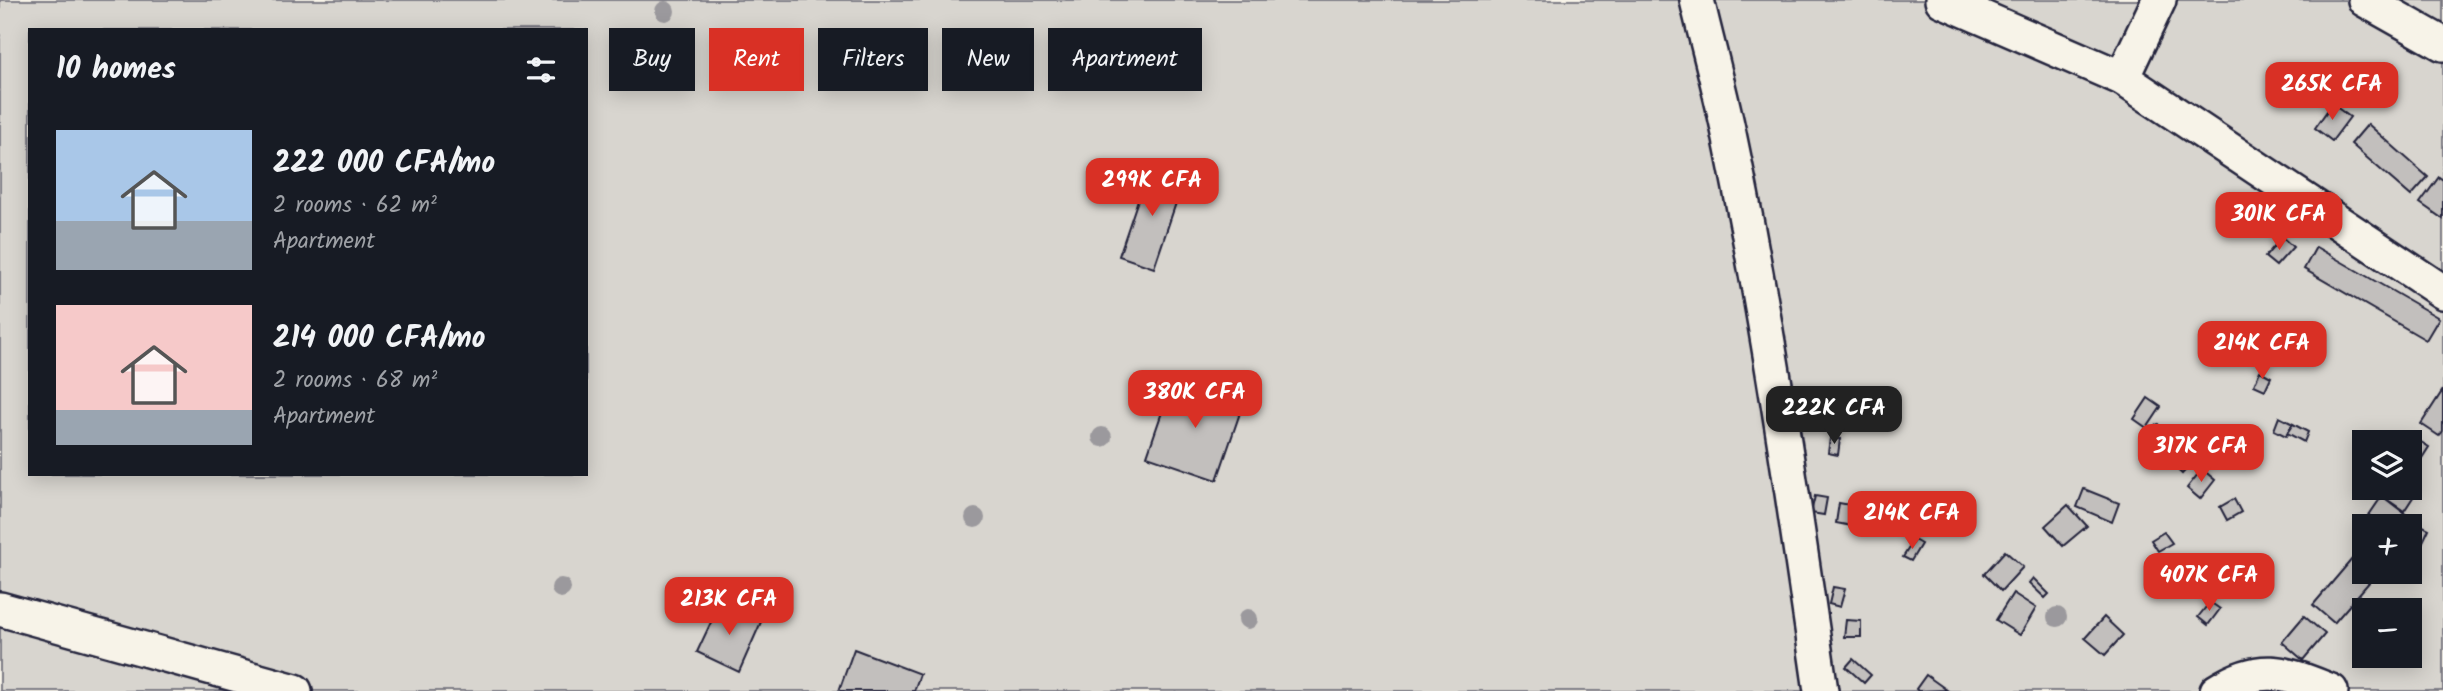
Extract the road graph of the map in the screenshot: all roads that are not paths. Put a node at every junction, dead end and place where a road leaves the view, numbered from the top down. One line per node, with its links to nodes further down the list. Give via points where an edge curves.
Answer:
1 (1697, 0): 10 (street, via 1728,128 1753,265 1791,479)
2 (1942, 0): 6 (street)
3 (2159, 0): 6 (street)
4 (2365, 0): 5 (street)
5 (2443, 44)
6 (2122, 78): 7 (street)
7 (2443, 292)
8 (0, 609): 9 (street)
9 (295, 691)
10 (1821, 691)
11 (2217, 691): 12 (street, via 2258,673 2289,674)
12 (2331, 691)

